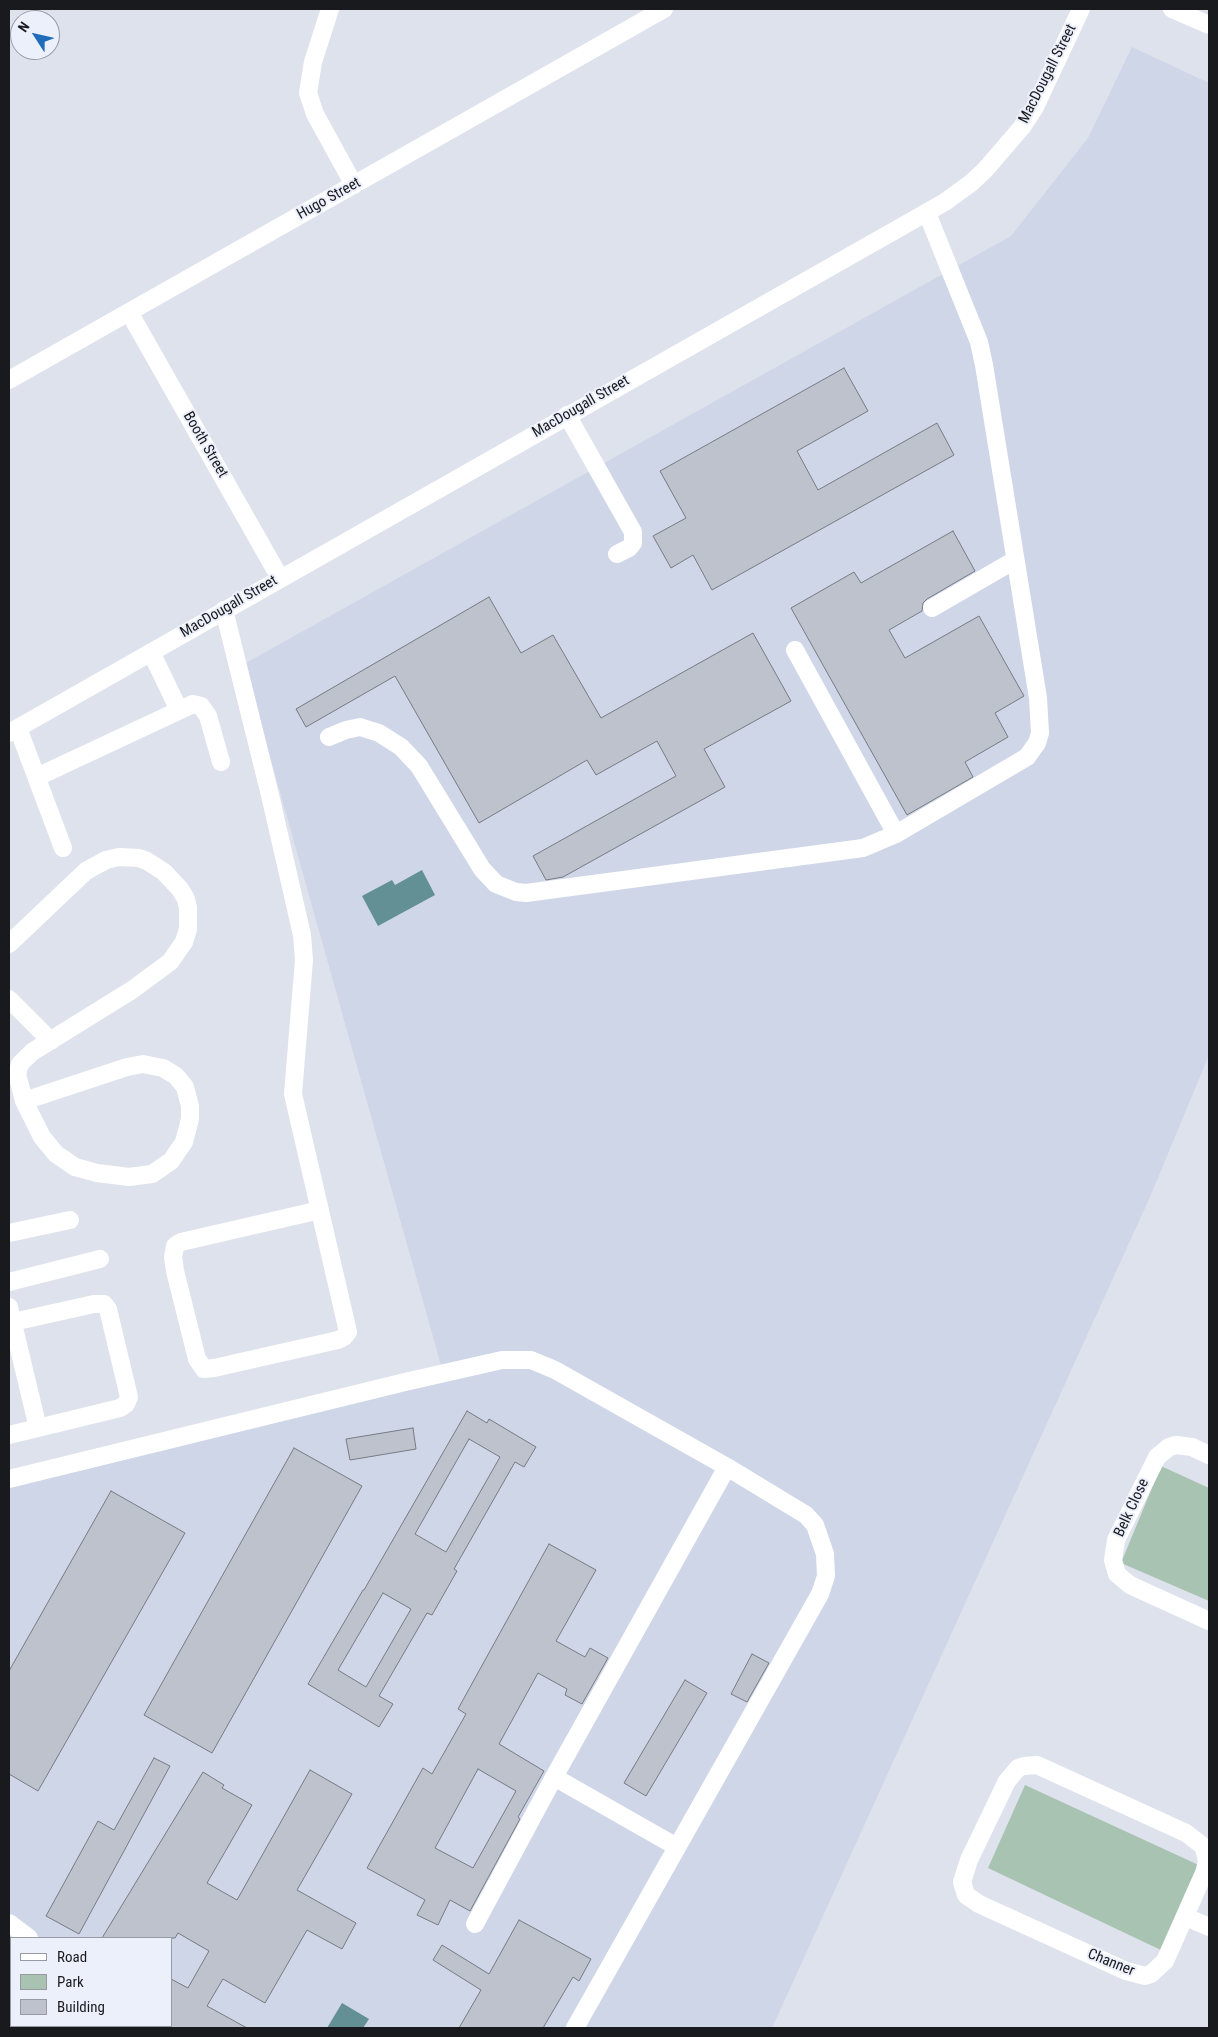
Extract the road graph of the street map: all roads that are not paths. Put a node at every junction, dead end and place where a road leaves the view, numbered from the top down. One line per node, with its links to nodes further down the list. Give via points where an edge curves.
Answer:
1 (330, 9): 7 (street, via 313,62 308,93 315,114)
2 (664, 9): 5 (street, Hugo Street)
3 (1081, 9): 8 (street, MacDougall Street, via 1035,107 1010,143 971,183)
4 (1172, 9): 6 (street)
5 (646, 13): 7 (street, Hugo Street)
6 (1209, 25)
7 (354, 185): 9 (street, Hugo Street)
8 (927, 213): 11 (street, MacDougall Street); 13 (street, via 982,352)
9 (129, 312): 10 (street, Hugo Street); 14 (street, Booth Street)
10 (9, 380)
11 (566, 415): 12 (street, via 634,534 631,546); 14 (street, MacDougall Street)
12 (617, 554)
13 (1015, 560): 15 (street); 24 (street, via 1038,698 1040,733 1037,743 1027,757)
14 (280, 578): 16 (street, MacDougall Street)
15 (932, 608)
16 (224, 610): 18 (street, MacDougall Street); 30 (street, via 302,935 303,967 293,1094)
17 (794, 650): 24 (street)
18 (151, 652): 19 (street); 20 (street, MacDougall Street)
19 (178, 710): 22 (street, via 193,704 203,708); 23 (street)
20 (14, 730): 23 (street)
21 (329, 737): 24 (street, via 360,727 379,733 400,747 419,766 482,869 496,884 516,892 536,893 863,848)
22 (221, 762)
23 (37, 777): 25 (street)
24 (896, 834)
25 (63, 848)
26 (9, 944): 28 (street, via 86,871 106,860 129,857 147,861 173,879 186,899 188,929 184,942 170,962)
27 (9, 999): 28 (street)
28 (51, 1041): 29 (street, via 24,1059 18,1069 17,1080)
29 (24, 1101): 29 (street, via 127,1067 150,1065 170,1071 180,1080 189,1096 190,1119 184,1142 166,1165 152,1174 121,1176 80,1169 56,1154 42,1137)
30 (320, 1210): 30 (street, via 348,1327 347,1335 338,1340 204,1369 197,1359 175,1271 175,1246)
31 (70, 1220): 32 (street)
32 (9, 1233)
33 (100, 1259): 34 (street)
34 (9, 1282)
35 (11, 1315): 36 (street); 36 (street, via 104,1304 129,1393 128,1402 120,1408)
36 (38, 1428): 37 (street)
37 (9, 1435)
38 (1209, 1456): 41 (street, Belk Close, via 1192,1447 1176,1445 1157,1457 1116,1540 1113,1560 1117,1574 1130,1585)
39 (727, 1467): 40 (street, via 555,1370 530,1360 502,1360); 42 (street); 43 (street, via 794,1507 815,1525 825,1554 826,1576 820,1594)
40 (9, 1479)
41 (1209, 1621)
42 (554, 1777): 43 (street); 46 (street)
43 (677, 1847): 49 (street)
44 (1186, 1917): 44 (street, Channer, via 1165,1961 1151,1974 1138,1975 979,1904 966,1895 962,1882 969,1860 1007,1781 1018,1768 1037,1764 1200,1842 1207,1862); 47 (street)
45 (9, 1923): 48 (street)
46 (475, 1924)
47 (1209, 1927)
48 (28, 1937)
49 (575, 2028)

